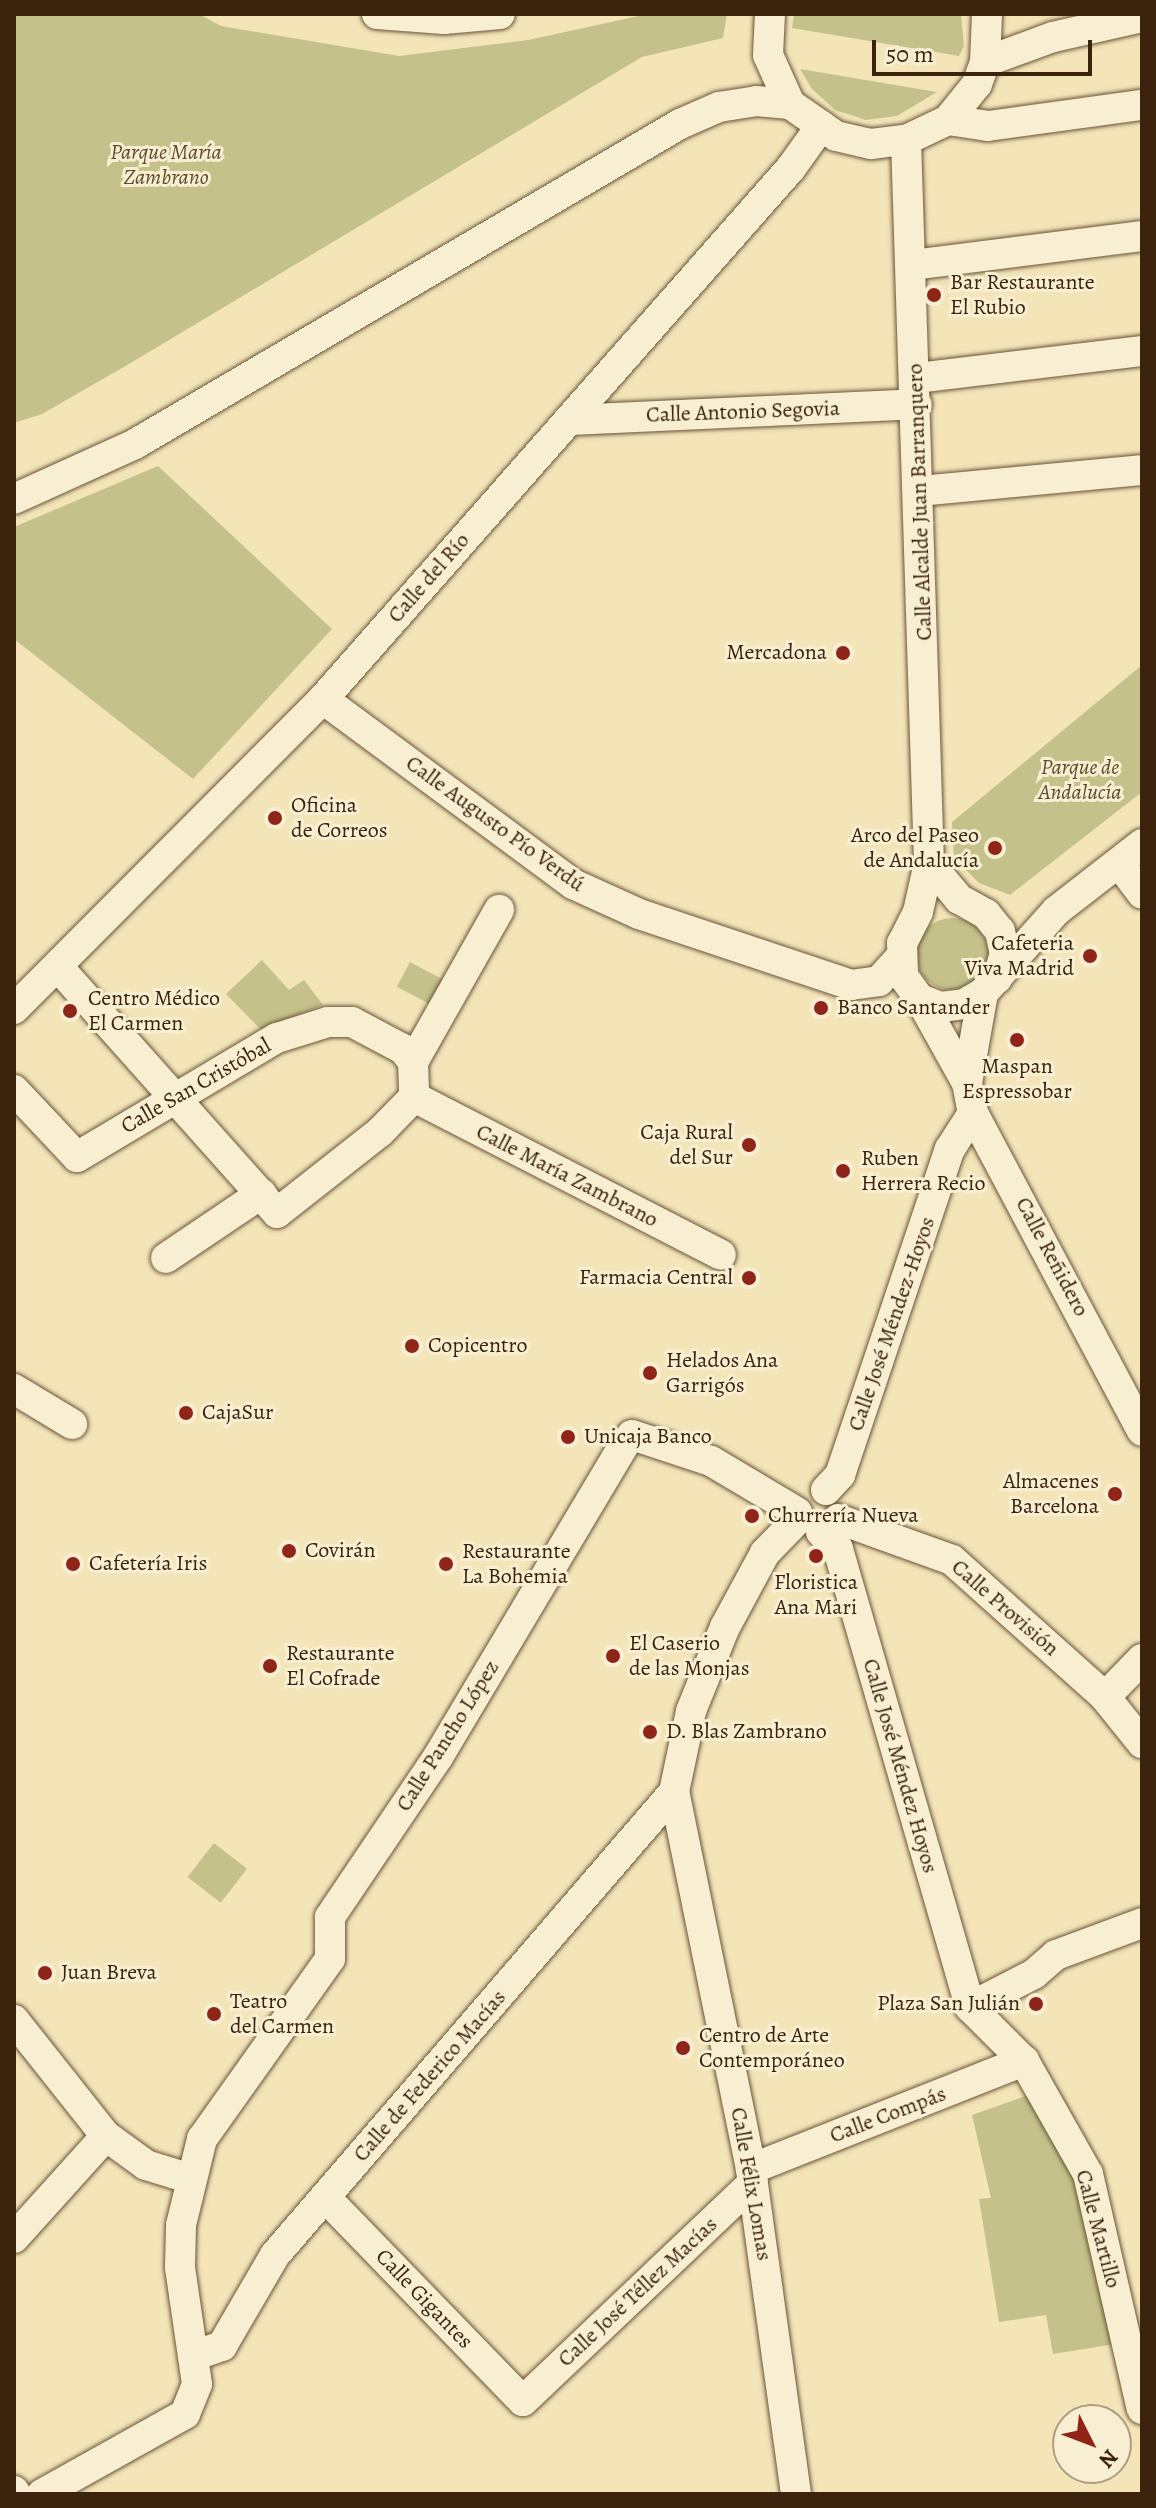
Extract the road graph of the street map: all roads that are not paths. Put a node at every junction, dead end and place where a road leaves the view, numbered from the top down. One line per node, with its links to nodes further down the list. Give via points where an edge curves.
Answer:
1 (377, 14): 5 (street)
2 (500, 14): 5 (street)
3 (770, 14): 8 (street, via 768,55)
4 (987, 14): 7 (street)
5 (444, 16)
6 (1142, 17): 7 (street, via 1053,37)
7 (985, 62): 10 (street, via 977,84)
8 (790, 104): 11 (street); 20 (street, via 756,101 719,107 611,160 135,444)
9 (1142, 105): 10 (street, via 988,126)
10 (948, 120): 12 (street)
11 (821, 126): 12 (street, via 836,136 871,144); 17 (street, Calle del Río, via 791,168)
12 (906, 140): 14 (street, Calle Alcalde Juan Barranquero)
13 (1142, 236): 14 (street)
14 (912, 265): 16 (street, Calle Alcalde Juan Barranquero)
15 (1142, 351): 16 (street, Calle Antonio Segovia)
16 (917, 391): 17 (street, Calle Antonio Segovia); 19 (street, Calle Alcalde Juan Barranquero)
17 (569, 420): 21 (street, Calle del Río)
18 (1142, 470): 19 (street)
19 (920, 491): 23 (street, Calle Alcalde Juan Barranquero)
20 (14, 499)
21 (323, 699): 30 (street, Calle Augusto Pío Verdú, via 573,884 639,914 851,985 879,981); 31 (street, Calle del Río)
22 (1130, 854): 24 (street); 27 (street)
23 (929, 863): 25 (street); 28 (street, Calle Alcalde Juan Barranquero)
24 (1142, 893)
25 (959, 899): 28 (street, via 939,900); 29 (street)
26 (499, 910): 35 (street)
27 (1056, 911): 29 (street, via 1024,917); 32 (street)
28 (918, 912): 30 (street)
29 (986, 914): 32 (street, via 1000,931 1005,954)
30 (899, 959): 34 (street, via 903,976)
31 (59, 968): 33 (street, Calle del Río); 38 (street)
32 (990, 986): 34 (street, via 964,1004 941,1007); 36 (street, Calle Reñidero)
33 (19, 995)
34 (920, 999): 36 (street, Calle Reñidero)
35 (413, 1062): 38 (street, Calle San Cristóbal, via 403,1049 352,1022 328,1022 277,1038); 39 (street)
36 (967, 1083): 40 (street, Calle Reñidero)
37 (14, 1090): 38 (street, Calle San Cristóbal, via 77,1157)
38 (176, 1095): 41 (street)
39 (414, 1097): 41 (street, via 320,1182); 42 (street, Calle María Zambrano)
40 (973, 1113): 44 (street, Calle Reñidero); 48 (street, Calle José Méndez-Hoyos, via 950,1149 840,1475)
41 (269, 1203): 43 (street)
42 (721, 1255)
43 (166, 1258)
44 (1132, 1385): 47 (street, Calle Reñidero)
45 (14, 1389): 46 (street)
46 (72, 1424)
47 (1142, 1431)
48 (826, 1490): 49 (street, Calle Félix Lomas, via 806,1493)
49 (814, 1520): 51 (street, Calle Provisión, via 952,1560); 53 (street, Calle Félix Lomas, via 765,1553 748,1579 704,1674); 55 (street, Calle José Méndez Hoyos, via 838,1549); 60 (street, Calle Pancho López, via 711,1461 632,1435 438,1757 330,1917 330,1959 202,2139)
50 (1142, 1659): 51 (street)
51 (1105, 1697): 52 (street, Calle Provisión)
52 (1142, 1743)
53 (674, 1792): 59 (street, Calle Félix Lomas); 61 (street, Calle de Federico Macías)
54 (1142, 1923): 55 (street, via 1056,1955 1034,1974)
55 (970, 2007): 57 (street)
56 (14, 2020): 58 (street)
57 (1024, 2061): 59 (street, Calle Compás); 63 (street, Calle Martillo, via 1088,2174)
58 (106, 2136): 60 (street, via 146,2165); 62 (street)
59 (752, 2176): 65 (street, Calle José Téllez Macías); 68 (street, Calle Félix Lomas)
60 (188, 2178): 64 (street, Calle Pancho López, via 179,2254)
61 (325, 2197): 64 (street, Calle de Federico Macías, via 263,2272 222,2346); 65 (street, Calle Gigantes)
62 (14, 2238)
63 (1132, 2321): 66 (street, Calle Martillo)
64 (193, 2356): 67 (street, Calle Pancho López, via 197,2384 185,2414 167,2429)
65 (523, 2401)
66 (1142, 2409)
67 (42, 2494)
68 (796, 2494)

